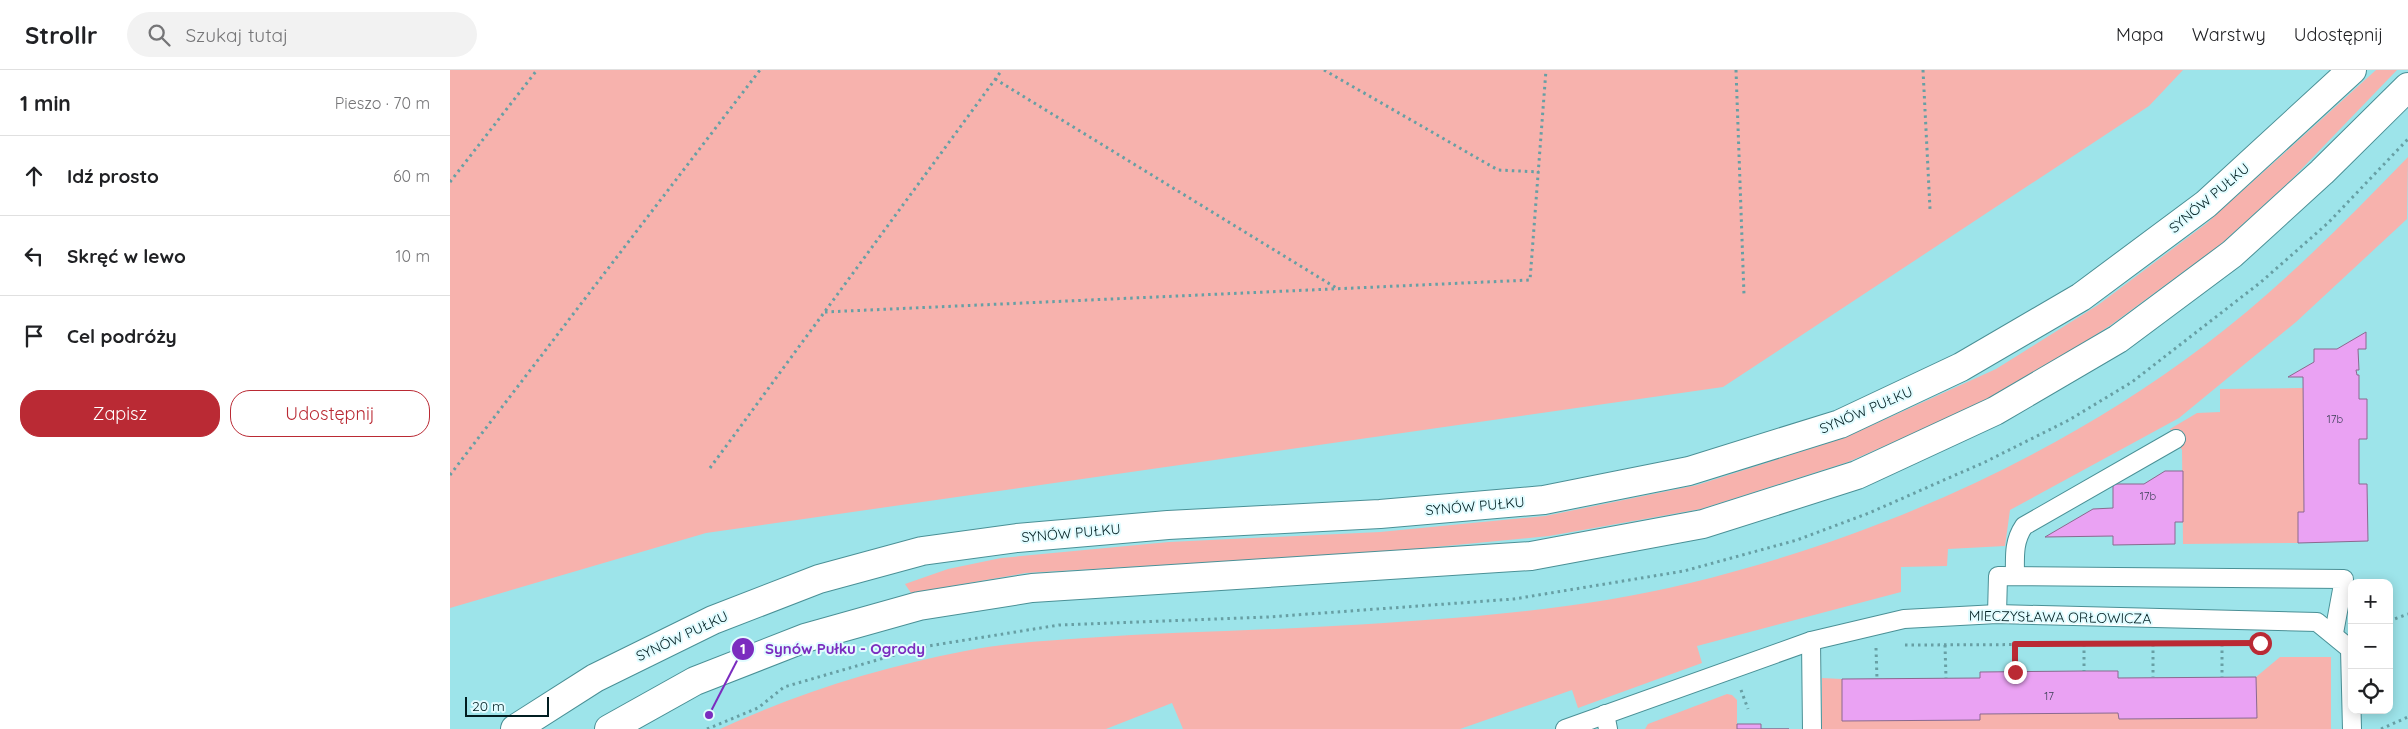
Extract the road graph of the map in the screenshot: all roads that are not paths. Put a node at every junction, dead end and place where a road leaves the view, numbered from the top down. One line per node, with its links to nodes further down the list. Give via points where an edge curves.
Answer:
1 (2352, 70): 9 (main road, SYNÓW PUŁKU, via 2206,204 2080,297 1961,367 1840,424 1689,471 1544,500 1380,514 1168,524 1017,538 922,551 819,579 713,620 595,678)
2 (2408, 87): 10 (main road, via 2232,254 2118,339 1995,411 1857,475 1704,524 1531,556 1032,588 919,606 805,638 695,681)
3 (2176, 439): 4 (lane, via 2024,526 2015,546)
4 (2015, 576): 5 (lane, via 1998,576); 6 (lane, via 2344,580)
5 (1997, 614): 6 (lane, MIECZYSŁAWA ORŁOWICZA, via 2318,622); 7 (lane, MIECZYSŁAWA ORŁOWICZA, via 1904,619)
6 (2334, 633): 13 (lane, MIECZYSŁAWA ORŁOWICZA, via 2350,649)
7 (1811, 641): 8 (lane, MIECZYSŁAWA ORŁOWICZA); 12 (lane)
8 (1606, 722): 11 (lane, MIECZYSŁAWA ORŁOWICZA)
9 (514, 729)
10 (609, 729)
11 (1565, 729)
12 (1812, 729)
13 (2352, 729)

